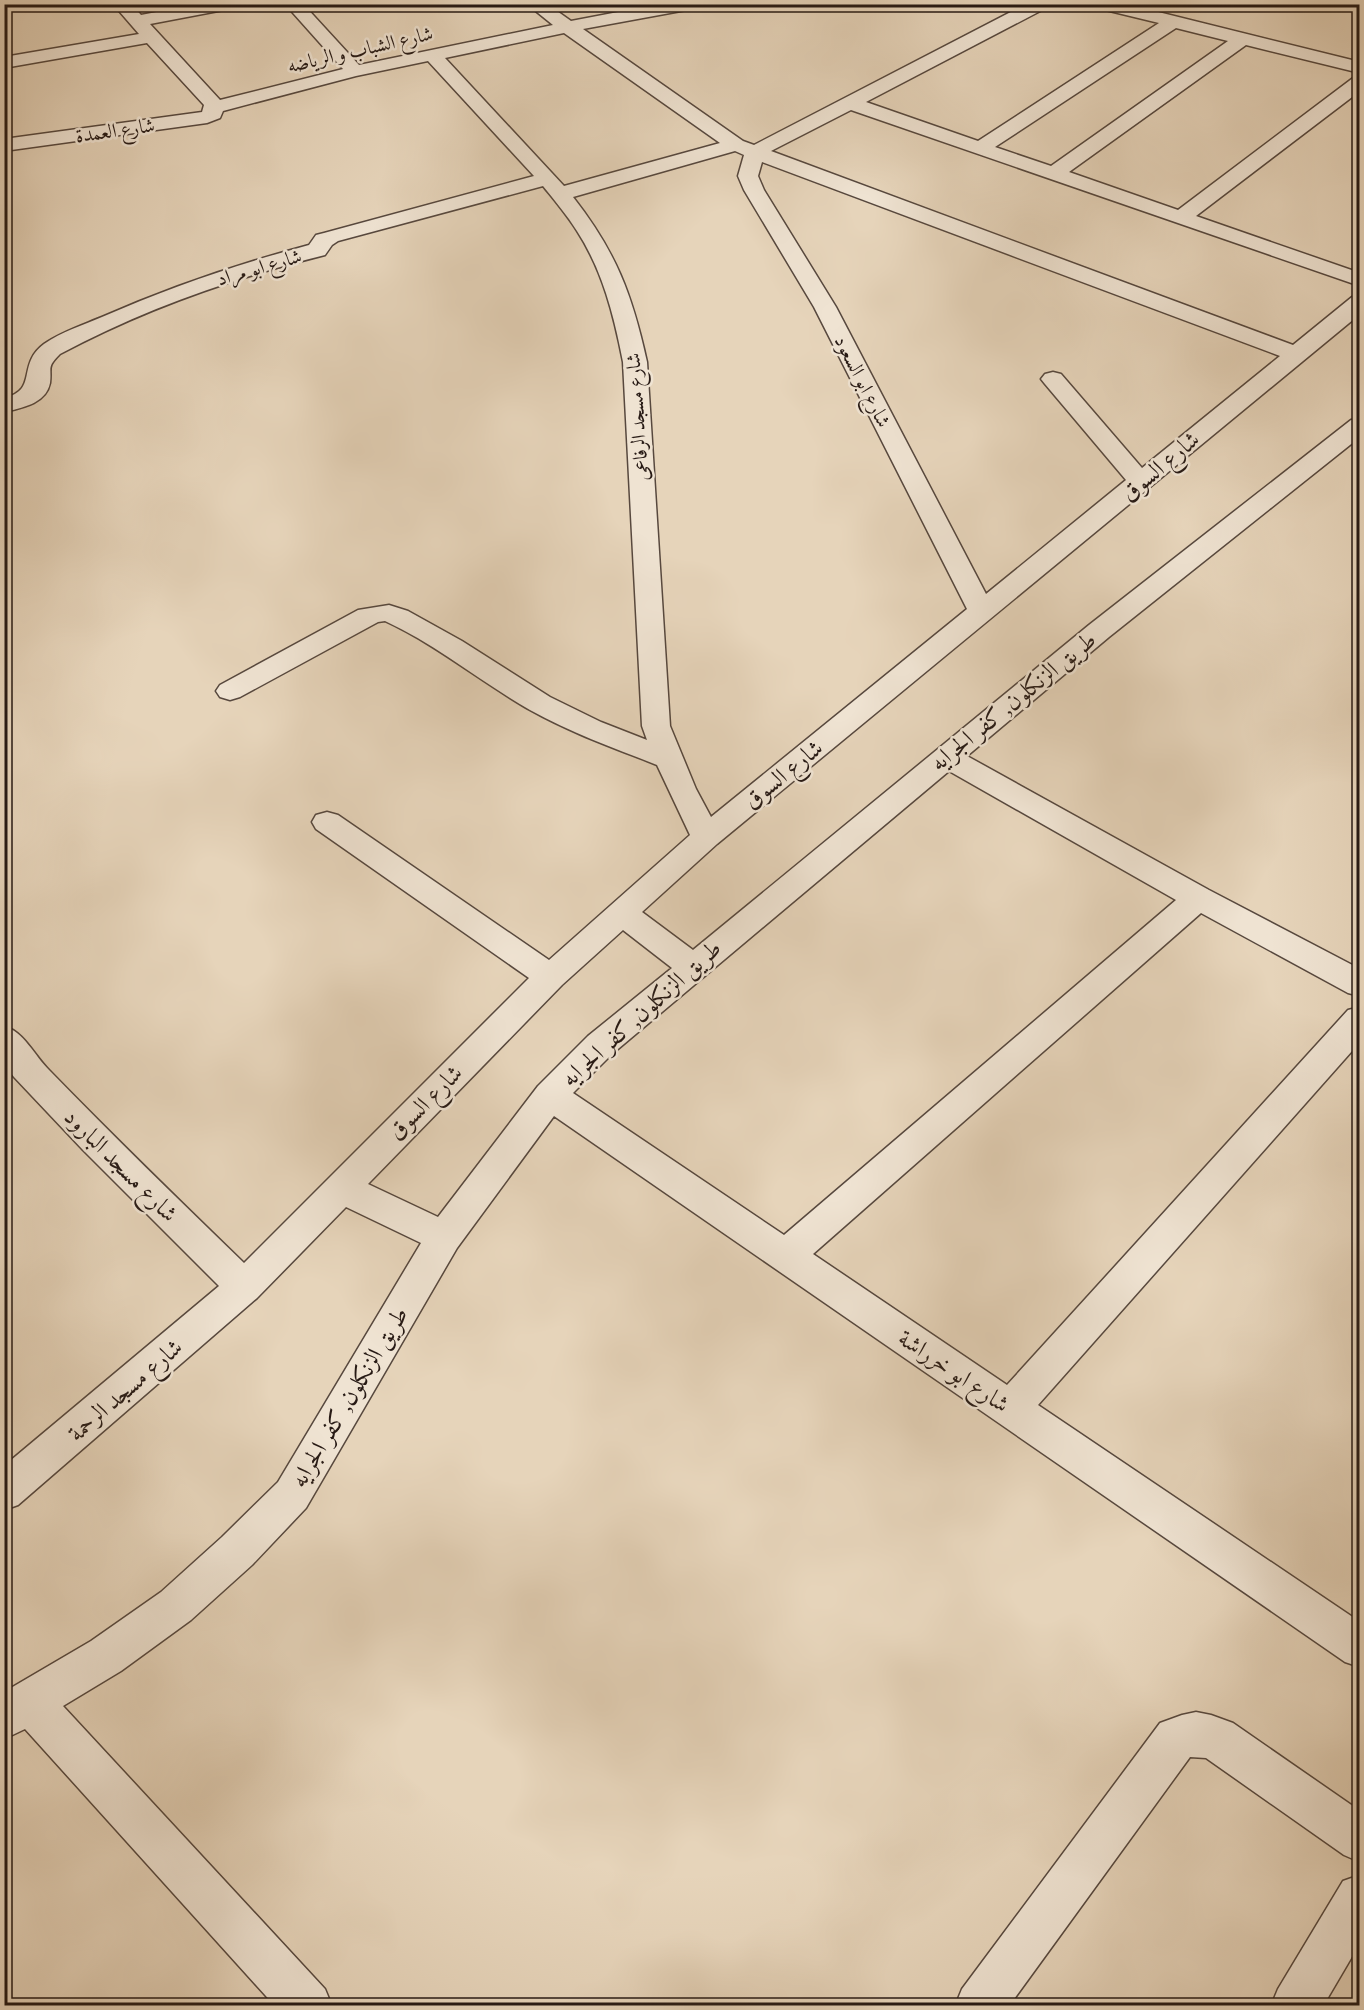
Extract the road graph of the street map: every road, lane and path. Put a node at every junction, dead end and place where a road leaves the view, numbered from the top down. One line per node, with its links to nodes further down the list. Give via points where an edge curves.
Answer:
1 (121, 4): 8 (street)
2 (229, 4): 8 (street)
3 (293, 4): 16 (street)
4 (535, 4): 10 (street)
5 (692, 4): 10 (street, شارع الشباب و الرياضه)
6 (1040, 4): 18 (street)
7 (1103, 4): 9 (street)
8 (139, 21): 11 (street)
9 (1173, 22): 12 (street); 22 (street)
10 (567, 27): 13 (street, شارع الشباب و الرياضه); 21 (street)
11 (153, 37): 14 (street); 19 (street)
12 (1242, 39): 15 (street); 23 (street)
13 (432, 55): 16 (street, شارع الشباب و الرياضه); 24 (street, شارع مسجد الرفاعى)
14 (4, 63)
15 (1359, 68)
16 (355, 71): 19 (street, شارع الشباب و الرياضه)
17 (1359, 81): 25 (street)
18 (850, 103): 21 (street); 22 (street)
19 (216, 107): 20 (street, شارع العمدة, via 207,117)
20 (4, 145)
21 (745, 148): 24 (street); 28 (street); 33 (street, شارع ابو السعود, via 754,190 825,307)
22 (980, 148): 23 (street)
23 (1054, 173): 25 (street)
24 (554, 187): 30 (street, شارع ابو مراد, via 331,237 317,250 248,268 130,311 52,349 41,360 38,384 32,394); 36 (street, شارع مسجد الرفاعى, via 587,229 609,270 625,314 635,362 653,696 656,726)
25 (1182, 217): 26 (street)
26 (1359, 279)
27 (1359, 302): 28 (street, شارع السوق)
28 (1296, 354): 32 (street, شارع السوق)
29 (1053, 379): 32 (street)
30 (4, 405)
31 (1359, 425): 35 (street, طريق الزنكلون, كفر الجرايه)
32 (1141, 482): 33 (street, شارع السوق)
33 (982, 612): 38 (street, شارع السوق)
34 (230, 691): 36 (street, via 368,616 389,613 591,729)
35 (946, 757): 39 (street); 41 (street, طريق الزنكلون, كفر الجرايه)
36 (669, 759): 38 (street, شارع مسجد الرفاعى)
37 (327, 822): 42 (street)
38 (706, 837): 40 (street, شارع السوق)
39 (1198, 898): 43 (street); 49 (street)
40 (622, 914): 41 (street); 42 (street, شارع السوق)
41 (692, 966): 46 (street, طريق الزنكلون, كفر الجرايه, via 600,1045)
42 (550, 977): 47 (street, شارع السوق)
43 (1359, 984)
44 (1359, 1019): 51 (street)
45 (4, 1038): 50 (street, شارع مسجد البارود, via 34,1076)
46 (550, 1095): 48 (street, طريق الزنكلون, كفر الجرايه); 49 (street, شارع ابو خرراشة)
47 (341, 1188): 48 (street); 50 (street, شارع السوق)
48 (444, 1238): 54 (street, طريق الزنكلون, كفر الجرايه, via 292,1495 176,1606 106,1656)
49 (785, 1256): 51 (street, شارع ابو خرراشة)
50 (244, 1287): 52 (street, شارع مسجد الرحمة)
51 (1010, 1409): 53 (street, شارع ابو خرراشة)
52 (4, 1492)
53 (1359, 1647)
54 (17, 1710): 57 (street)
55 (1359, 1839): 58 (street, via 1217,1739 1200,1733 1176,1739)
56 (1359, 1898): 59 (street)
57 (308, 2006)
58 (979, 2006)
59 (1294, 2006)

